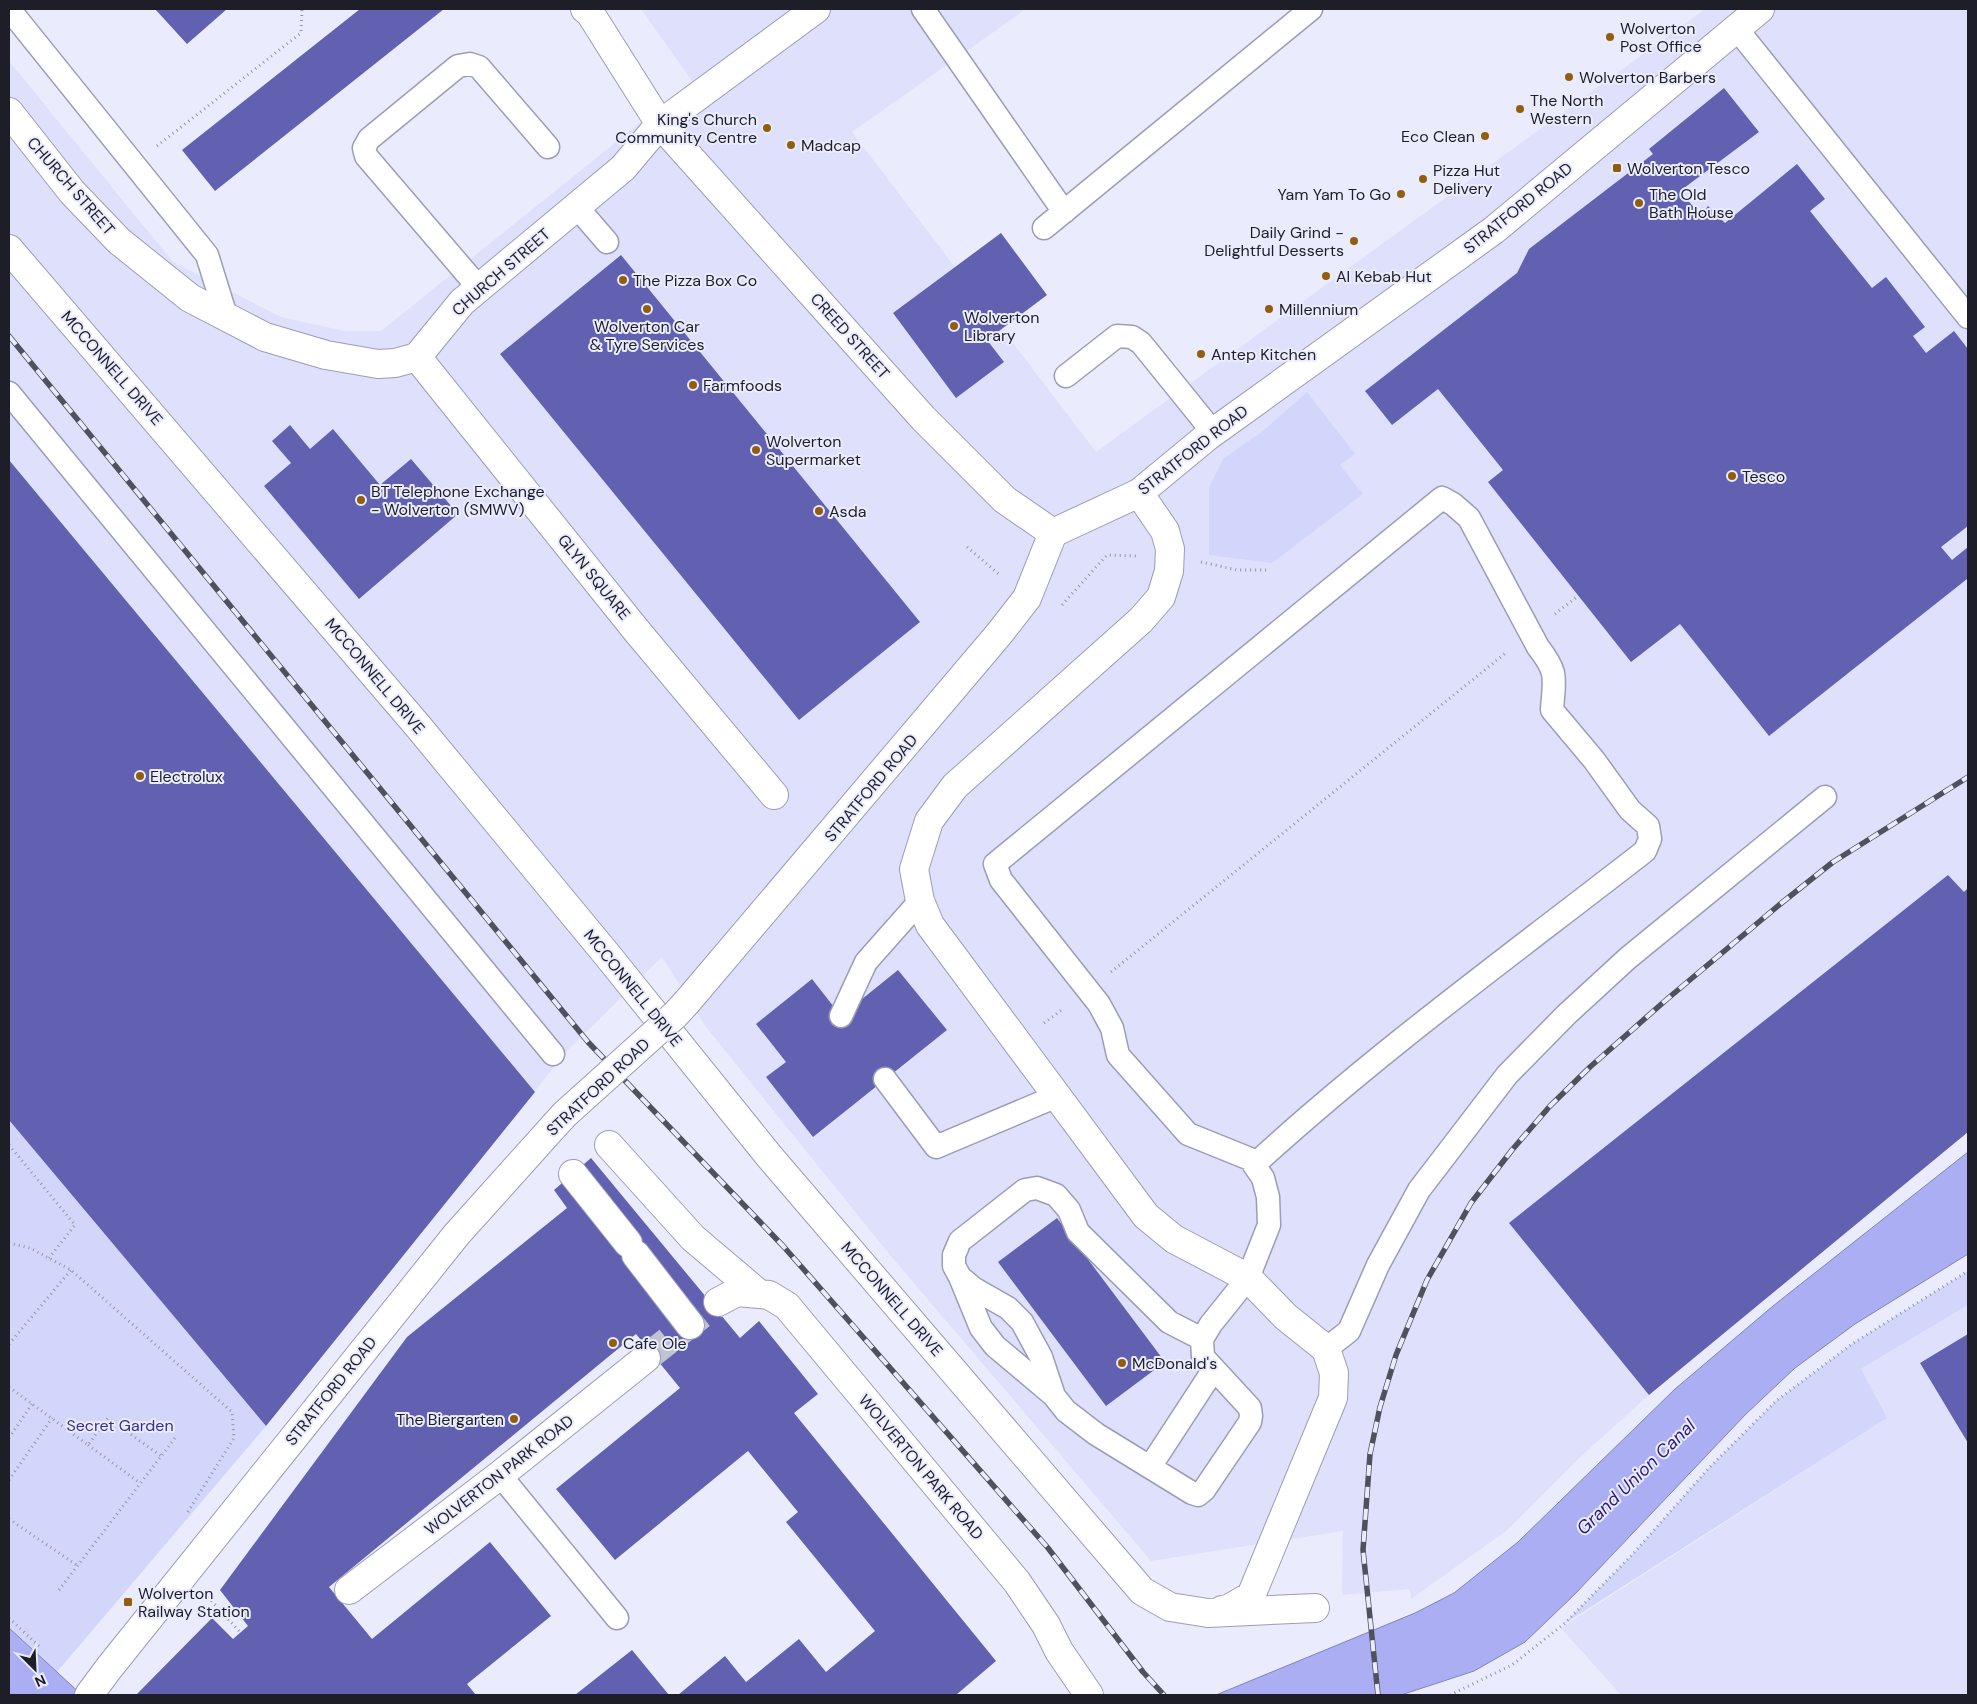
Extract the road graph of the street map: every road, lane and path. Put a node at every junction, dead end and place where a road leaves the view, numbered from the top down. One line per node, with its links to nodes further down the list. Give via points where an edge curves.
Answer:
1 (9, 9): 12 (lane)
2 (302, 9): 12 (path, via 301,32)
3 (585, 9): 10 (street, CREED STREET)
4 (816, 9): 10 (street, CHURCH STREET)
5 (922, 9): 14 (lane)
6 (1311, 9): 14 (lane)
7 (1760, 9): 8 (street, STRATFORD ROAD)
8 (1736, 28): 20 (lane); 24 (street, STRATFORD ROAD, via 1494,230)
9 (9, 112): 19 (street, CHURCH STREET, via 72,192 119,241 190,298)
10 (660, 124): 13 (street, CHURCH STREET, via 622,168); 26 (street, CREED STREET, via 923,418 1005,500)
11 (548, 147): 18 (lane, via 479,67 470,64 458,66 366,143 366,156)
12 (134, 164): 19 (lane, via 207,255)
13 (576, 206): 16 (lane); 18 (street, CHURCH STREET)
14 (1064, 212): 15 (lane)
15 (1044, 228)
16 (607, 242)
17 (9, 249): 77 (street, MCCONNELL DRIVE, via 417,725 769,1156 1142,1591 1170,1607)
18 (479, 288): 21 (street, CHURCH STREET, via 462,302)
19 (226, 316): 21 (street, CHURCH STREET, via 265,337 326,356 378,364)
20 (1968, 317)
21 (417, 357): 31 (street, GLYN SQUARE, via 636,630)
22 (1066, 376): 24 (lane, via 1117,336 1132,337 1141,343)
23 (9, 393): 37 (lane)
24 (1213, 432): 25 (street, STRATFORD ROAD)
25 (1139, 493): 26 (street, STRATFORD ROAD); 27 (street, via 1166,530)
26 (1054, 533): 83 (street, STRATFORD ROAD, bridge, via 1027,598 973,667 687,1002 565,1114 457,1234)
27 (1169, 557): 28 (path, via 1237,570); 33 (street, via 1161,597 1141,620 955,786 934,814 914,869)
28 (1270, 570)
29 (1578, 596): 30 (path)
30 (1531, 633): 34 (path); 34 (lane, via 1469,518 1442,498 995,864 1001,880); 42 (lane, via 1550,663 1555,678 1552,710 1630,810 1648,826 1650,839 1645,851 1355,1078)
31 (774, 795)
32 (1825, 797): 55 (lane, via 1628,958 1507,1076 1419,1190 1378,1265 1349,1331)
33 (920, 901): 35 (lane, via 866,962); 36 (street, via 930,925)
34 (1088, 990): 36 (path); 42 (lane, via 1112,1028 1118,1055 1188,1134 1250,1159)
35 (841, 1016)
36 (1017, 1043): 39 (street)
37 (553, 1054)
38 (885, 1079): 39 (lane, via 936,1146)
39 (1056, 1096): 49 (street, via 1146,1216 1174,1239)
40 (9, 1145): 45 (path, via 75,1225)
41 (609, 1145): 50 (street, via 693,1238)
42 (1254, 1165): 49 (lane, via 1263,1178 1268,1197 1269,1225)
43 (573, 1174): 52 (street)
44 (9, 1243): 45 (path, via 30,1248)
45 (49, 1258): 46 (path)
46 (71, 1270): 54 (path); 70 (path, via 232,1412 234,1438)
47 (1968, 1271): 84 (path, via 1852,1344 1776,1401 1564,1624 1512,1665)
48 (960, 1278): 53 (lane, via 954,1266 954,1255 960,1241 1025,1190 1037,1188 1056,1195 1069,1210 1078,1232 1169,1322); 59 (lane, via 981,1328 995,1346); 59 (lane, via 1008,1308 1022,1322 1041,1357)
49 (1248, 1278): 53 (lane); 55 (street, via 1286,1317)
50 (758, 1293): 51 (street, WOLVERTON PARK ROAD, via 737,1292); 82 (street, WOLVERTON PARK ROAD, via 769,1295 787,1306 1017,1582)
51 (718, 1302)
52 (690, 1325)
53 (1202, 1339): 57 (lane, via 1203,1357)
54 (9, 1344)
55 (1326, 1349): 77 (street, via 1334,1373 1333,1398 1250,1596 1230,1608)
56 (646, 1358): 67 (street, WOLVERTON PARK ROAD)
57 (1214, 1369): 66 (lane); 66 (lane, via 1250,1408 1250,1422 1198,1495)
58 (9, 1387): 60 (path)
59 (1054, 1396): 66 (lane, via 1066,1411 1096,1434)
60 (32, 1404): 61 (path); 62 (path)
61 (52, 1418): 64 (path); 68 (path)
62 (9, 1438)
63 (175, 1438): 65 (path)
64 (88, 1445): 65 (path, via 108,1418); 69 (path)
65 (161, 1456): 69 (path)
66 (1150, 1467)
67 (500, 1475): 74 (street, WOLVERTON PARK ROAD); 79 (lane)
68 (9, 1480)
69 (140, 1483): 72 (path)
70 (185, 1517)
71 (9, 1519): 72 (path)
72 (78, 1566): 73 (path)
73 (59, 1590)
74 (349, 1590)
75 (209, 1598): 80 (path)
76 (1315, 1608): 77 (street, MCCONNELL DRIVE)
77 (1208, 1613)
78 (9, 1618): 81 (path)
79 (617, 1618)
80 (240, 1632)
81 (41, 1648)
82 (1088, 1693)
83 (89, 1695)
84 (1450, 1695)

